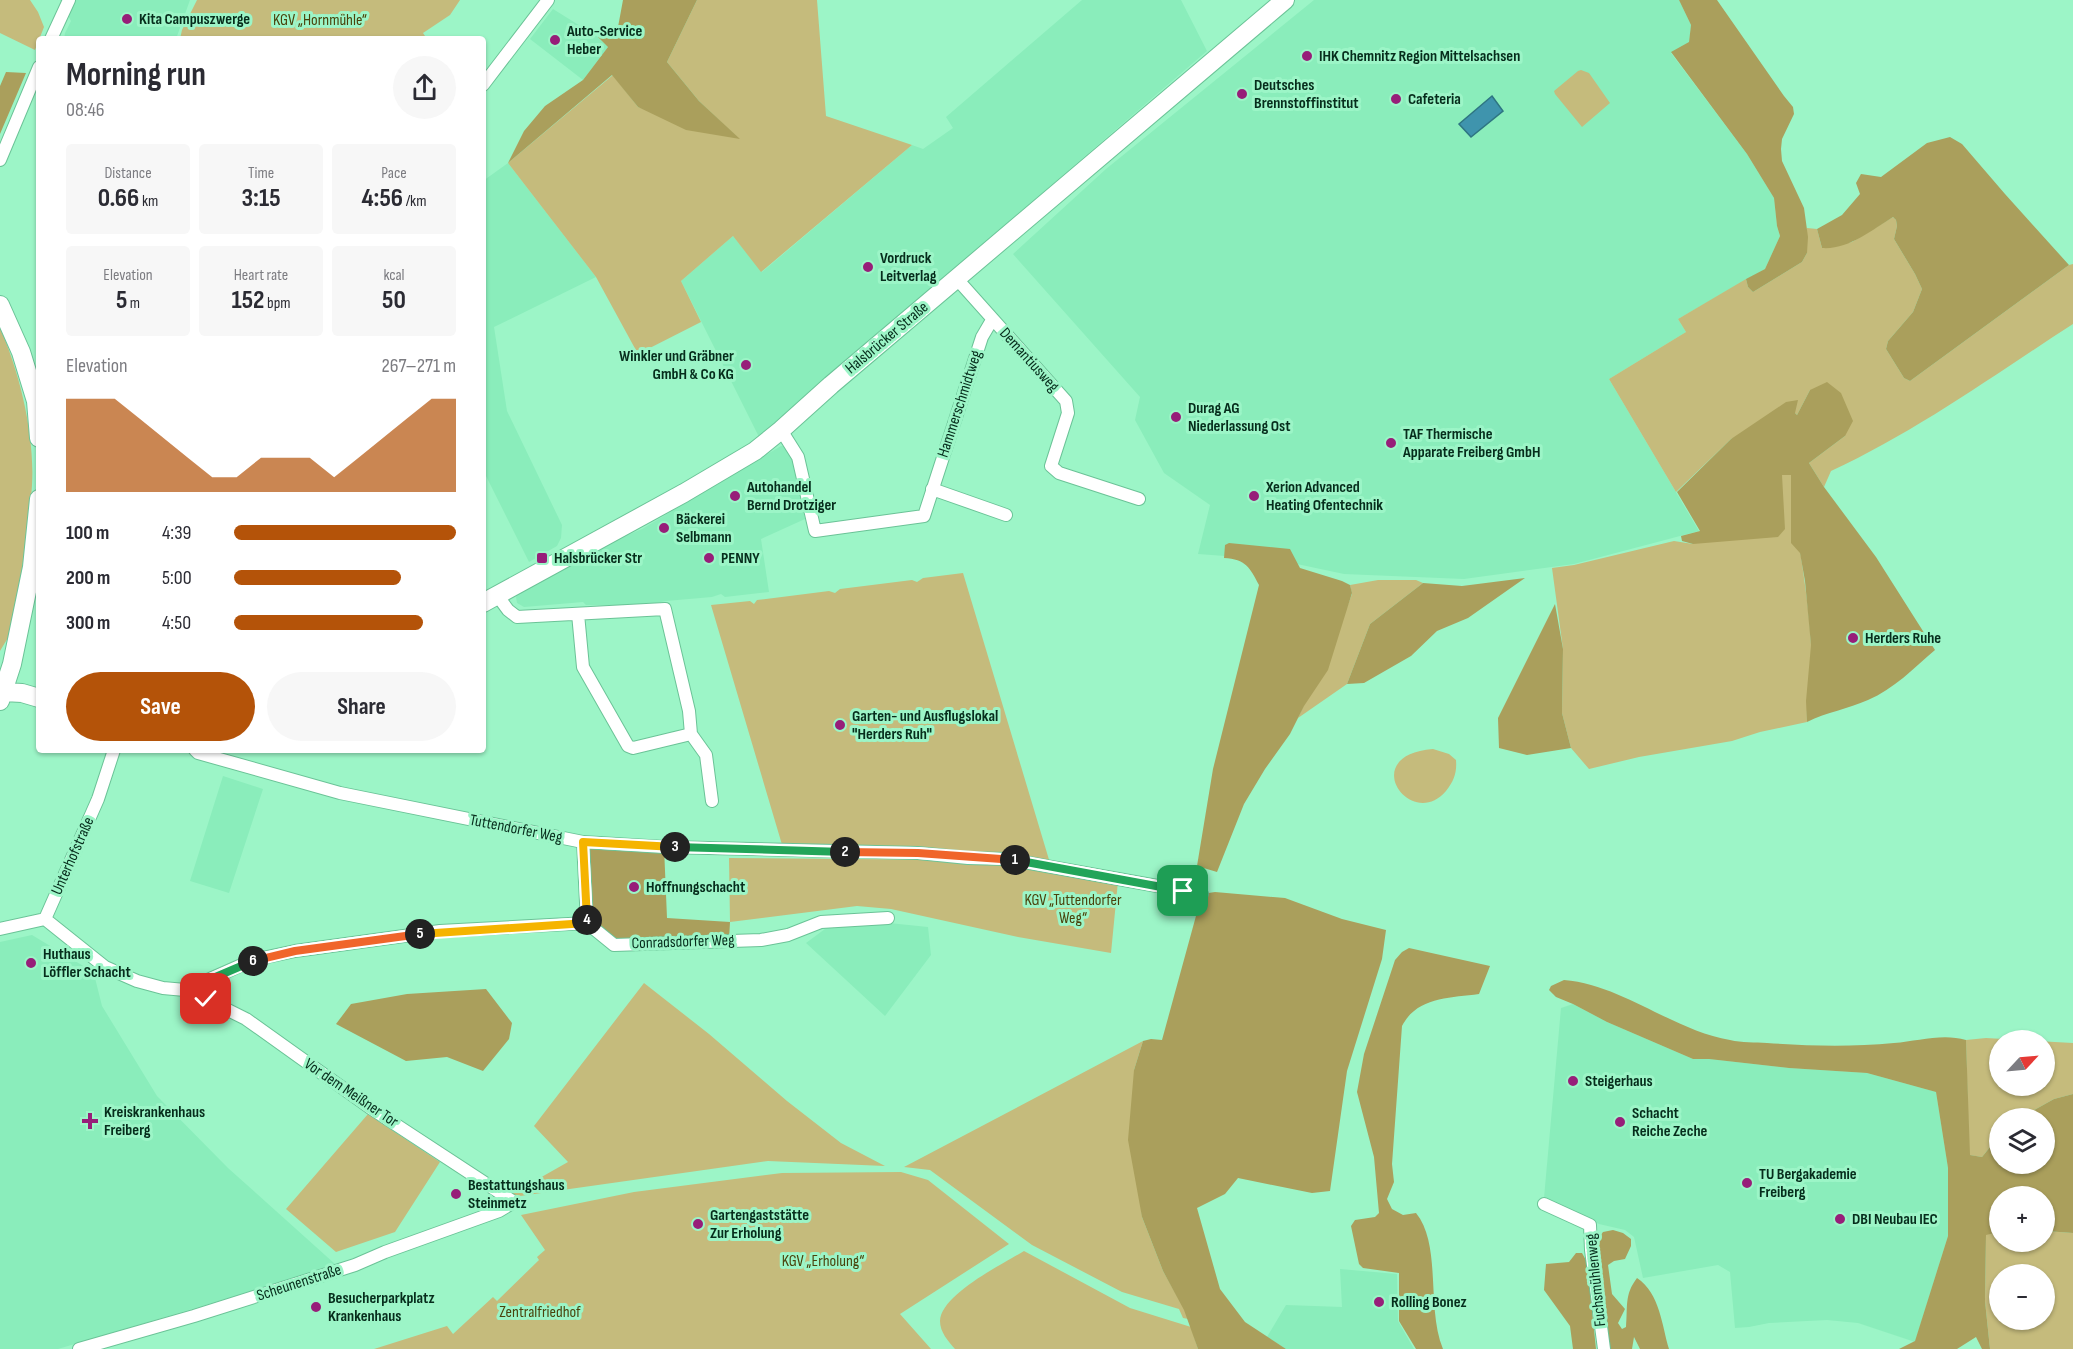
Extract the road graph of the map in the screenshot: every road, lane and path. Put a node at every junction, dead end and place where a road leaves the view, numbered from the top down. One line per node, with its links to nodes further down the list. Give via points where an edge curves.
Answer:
1 (69, 0): 4 (street)
2 (548, 0): 6 (street)
3 (1285, 0): 8 (main road, Halsbrücker Straße)
4 (52, 36)
5 (36, 74): 7 (street)
6 (486, 81)
7 (0, 160)
8 (957, 279): 10 (street, Demantiusweg); 12 (main road, Halsbrücker Straße)
9 (0, 305): 11 (main road, via 21,352)
10 (992, 320): 13 (street, Hammerschmidtweg, via 982,337); 14 (street, Demantiusweg, via 1066,401 1068,413 1051,466 1059,473)
11 (36, 402)
12 (782, 430): 13 (street, Hammerschmidtweg, via 798,457 815,531 924,516); 17 (main road, Halsbrücker Straße, via 684,494)
13 (932, 489): 15 (street)
14 (1139, 499)
15 (1006, 515)
16 (36, 528): 19 (main road, via 12,664)
17 (490, 599): 18 (street, via 517,617)
18 (578, 614): 21 (street, via 583,667 628,746); 21 (street, via 665,609)
19 (1, 694): 20 (main road)
20 (36, 697)
21 (691, 734): 24 (street, via 706,755)
22 (113, 753): 27 (street, Unterhofstraße, via 98,799)
23 (198, 753): 25 (street, Tuttendorfer Weg, via 340,793)
24 (712, 801)
25 (583, 842): 26 (street, Tuttendorfer Weg, via 1007,859); 29 (street)
26 (1202, 894)
27 (45, 918): 30 (street); 31 (street, via 105,967 137,981)
28 (888, 918): 29 (street, Conradsdorfer Weg, via 821,922 761,940 614,945)
29 (587, 923): 31 (street, via 440,931 295,951 244,964)
30 (0, 929)
31 (185, 990): 32 (street, Vor dem Meißner Tor, via 246,1019 372,1109)
32 (514, 1202): 34 (street, Scheunenstraße, via 500,1211 355,1265)
33 (1544, 1204): 35 (street, Fuchsmühlenweg, via 1590,1225)
34 (79, 1349)
35 (1604, 1349)

